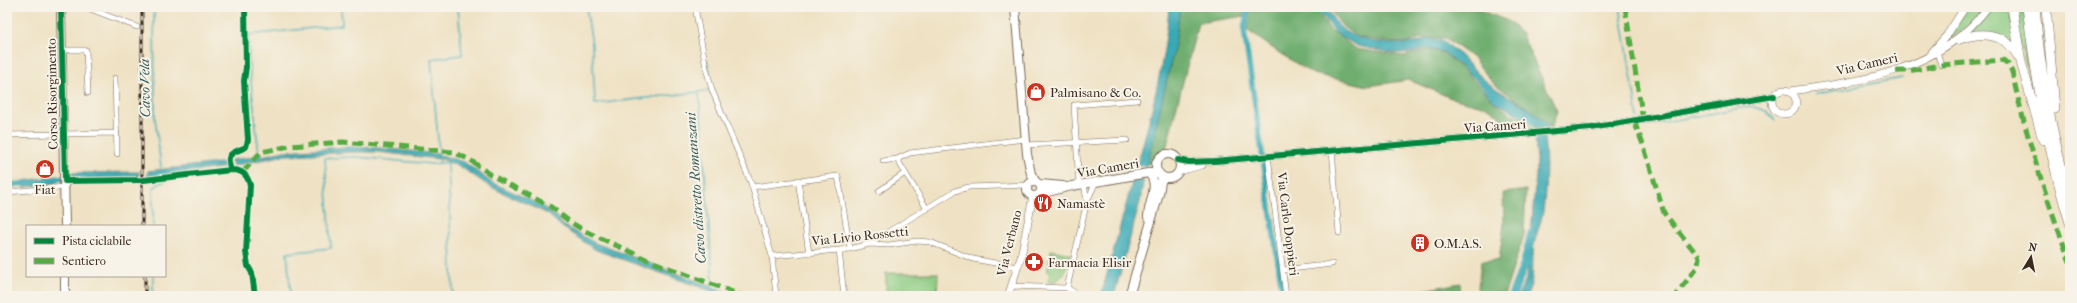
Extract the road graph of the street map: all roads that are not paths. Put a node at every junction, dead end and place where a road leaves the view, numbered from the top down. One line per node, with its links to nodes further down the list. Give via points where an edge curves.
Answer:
1 (61, 7): 13 (main road, Corso Risorgimento)
2 (85, 7): 11 (street)
3 (695, 7): 49 (street, via 712,89)
4 (1015, 7): 31 (main road)
5 (1965, 7): 15 (street, Via Cameri, via 1947,35)
6 (1988, 7): 12 (street, Via Cameri)
7 (2012, 7): 16 (highway)
8 (2027, 7): 50 (highway, via 2036,73)
9 (2035, 7): 50 (highway)
10 (2046, 7): 50 (highway)
11 (137, 27)
12 (1957, 40): 14 (street, Via Cameri); 16 (highway, via 1969,35 1992,35 2014,47)
13 (62, 50): 21 (street, via 86,50); 28 (main road, Corso Risorgimento)
14 (1937, 52): 15 (street, Via Cameri); 17 (street)
15 (1923, 59): 19 (street, Via Cameri, via 1896,71)
16 (2022, 62): 50 (highway, via 2034,110)
17 (1941, 65)
18 (115, 78): 27 (street)
19 (1816, 87): 20 (street, Via Cameri); 25 (street, Via Cameri)
20 (1790, 91): 22 (street, via 1780,90); 25 (street)
21 (88, 93)
22 (1774, 96): 23 (street, Via Cameri); 26 (street)
23 (1754, 99): 26 (street); 33 (street, Via Cameri, via 1640,120 1552,132)
24 (1137, 100): 32 (street, via 1074,105)
25 (1797, 101): 26 (street, via 1794,110 1787,114)
26 (1773, 108)
27 (117, 133): 28 (street); 34 (street)
28 (64, 134): 29 (street); 45 (main road, Corso Risorgimento)
29 (7, 135)
30 (1127, 140): 32 (street)
31 (1025, 142): 32 (street); 36 (street, via 910,153); 47 (main road, via 1026,171)
32 (1076, 142): 48 (street)
33 (1332, 150): 35 (street, Via Cameri); 60 (street)
34 (117, 154)
35 (1265, 156): 39 (street, Via Cameri); 68 (street, Via Carlo Doppieri)
36 (897, 159): 38 (street); 41 (street)
37 (1178, 160): 39 (street); 40 (main road); 43 (main road, via 1172,155 1165,155 1159,159)
38 (883, 161)
39 (1215, 161): 40 (street)
40 (1179, 171): 43 (main road, via 1176,176)
41 (905, 173): 51 (street); 56 (street)
42 (1148, 173): 43 (main road, Via Cameri); 46 (main road, Via Cameri); 59 (main road, via 1154,183)
43 (1162, 173): 59 (main road, via 1159,194)
44 (798, 180): 49 (street); 62 (street, via 838,176); 64 (street)
45 (65, 181): 52 (street); 58 (main road, Corso Risorgimento); 73 (street, via 135,181 231,170 243,172 248,177 250,185 246,252)
46 (1096, 182): 48 (main road, Via Cameri); 55 (street)
47 (1035, 184): 48 (main road, Via Cameri); 53 (main road, via 1041,190); 53 (main road, via 1028,192); 56 (street, via 969,187 955,191)
48 (1078, 185): 53 (main road, Via Cameri); 55 (street)
49 (752, 187): 65 (street)
50 (2064, 189): 54 (highway); 57 (highway)
51 (879, 191)
52 (7, 192)
53 (1036, 195): 67 (street, Via Verbano)
54 (2070, 198)
55 (1087, 201): 71 (street)
56 (927, 209): 61 (street)
57 (2070, 223)
58 (65, 225)
59 (1147, 230): 78 (main road)
60 (1339, 233)
61 (869, 244): 62 (street, Via Livio Rossetti); 67 (street, Via Livio Rossetti, via 930,242 973,259)
62 (850, 249): 63 (street, Via Livio Rossetti)
63 (839, 250): 64 (street, Via Livio Rossetti); 75 (street)
64 (809, 252): 65 (street, Via Livio Rossetti)
65 (772, 256): 74 (street)
66 (1332, 264): 68 (street)
67 (1017, 267): 70 (street, Via Verbano)
68 (1283, 270): 79 (street, Via Carlo Doppieri)
69 (65, 277): 72 (main road)
70 (1011, 286): 71 (street); 76 (street, Via Verbano)
71 (1067, 288): 77 (street)
72 (65, 296)
73 (255, 296)
74 (776, 296)
75 (844, 296)
76 (1008, 296)
77 (1080, 296)
78 (1129, 296)
79 (1286, 296)

